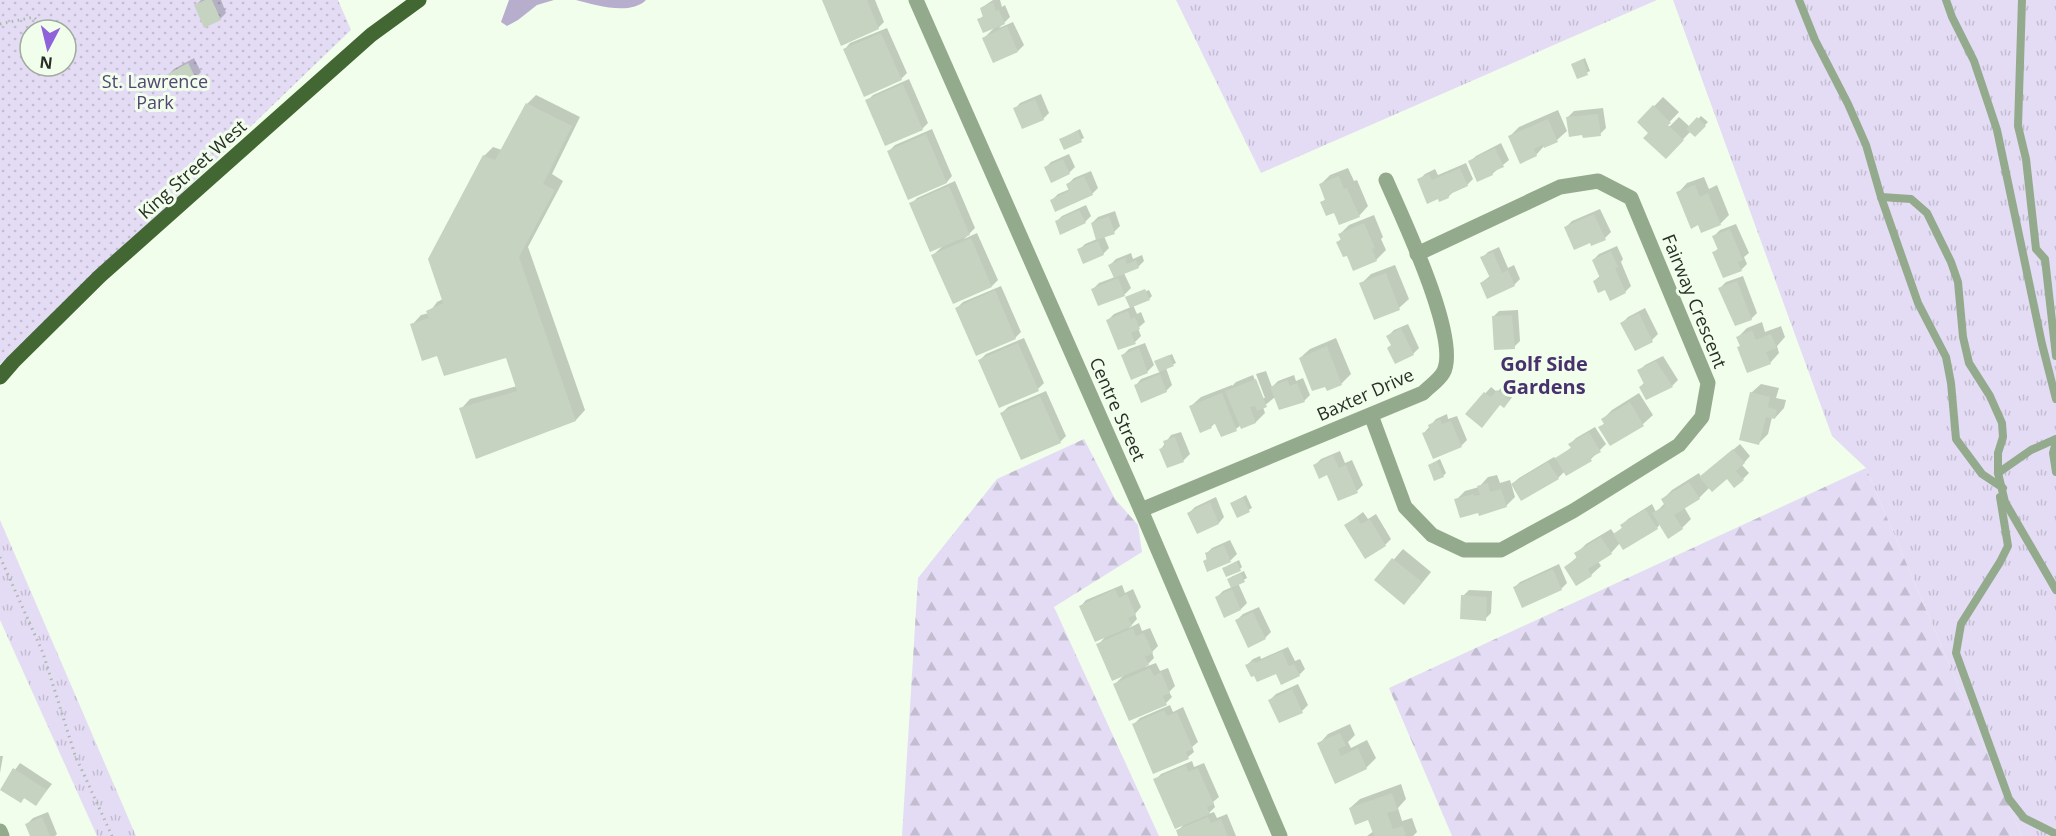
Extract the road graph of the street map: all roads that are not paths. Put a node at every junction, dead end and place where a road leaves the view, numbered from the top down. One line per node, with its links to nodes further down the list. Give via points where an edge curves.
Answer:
1 (419, 0): 10 (main road, King Street West, via 371,35 109,268)
2 (916, 0): 17 (street, Centre Street)
3 (1799, 0): 7 (lane, via 1866,145)
4 (1946, 0): 11 (lane, via 1974,61 1997,130)
5 (2022, 0): 9 (lane, via 2018,126 2026,159 2036,249 2045,259)
6 (1386, 180): 8 (street, Baxter Drive)
7 (1881, 197): 15 (lane, via 1911,199 1926,213 1951,262 1958,282 1969,363 2002,423); 16 (lane, via 1918,303 1946,357 1956,439 1982,474)
8 (1417, 254): 12 (street, Baxter Drive, via 1447,343 1444,372 1423,393); 12 (street, Fairway Crescent, via 1560,187 1598,182 1631,198 1708,383 1702,417 1679,445 1573,511 1501,550 1464,550 1432,535 1405,507)
9 (2056, 356)
10 (0, 377)
11 (2056, 399)
12 (1371, 415): 17 (street, Baxter Drive)
13 (2056, 440): 14 (lane); 15 (lane, via 2031,450)
14 (2056, 472)
15 (1998, 473): 16 (lane)
16 (2002, 488): 18 (lane, via 2005,502); 20 (lane, via 2008,546 1961,624 1956,653 2009,799 2024,818)
17 (1142, 510): 22 (street, Centre Street)
18 (2056, 590)
19 (0, 831): 21 (street)
20 (2056, 834)
21 (2, 836)
22 (1280, 836)

